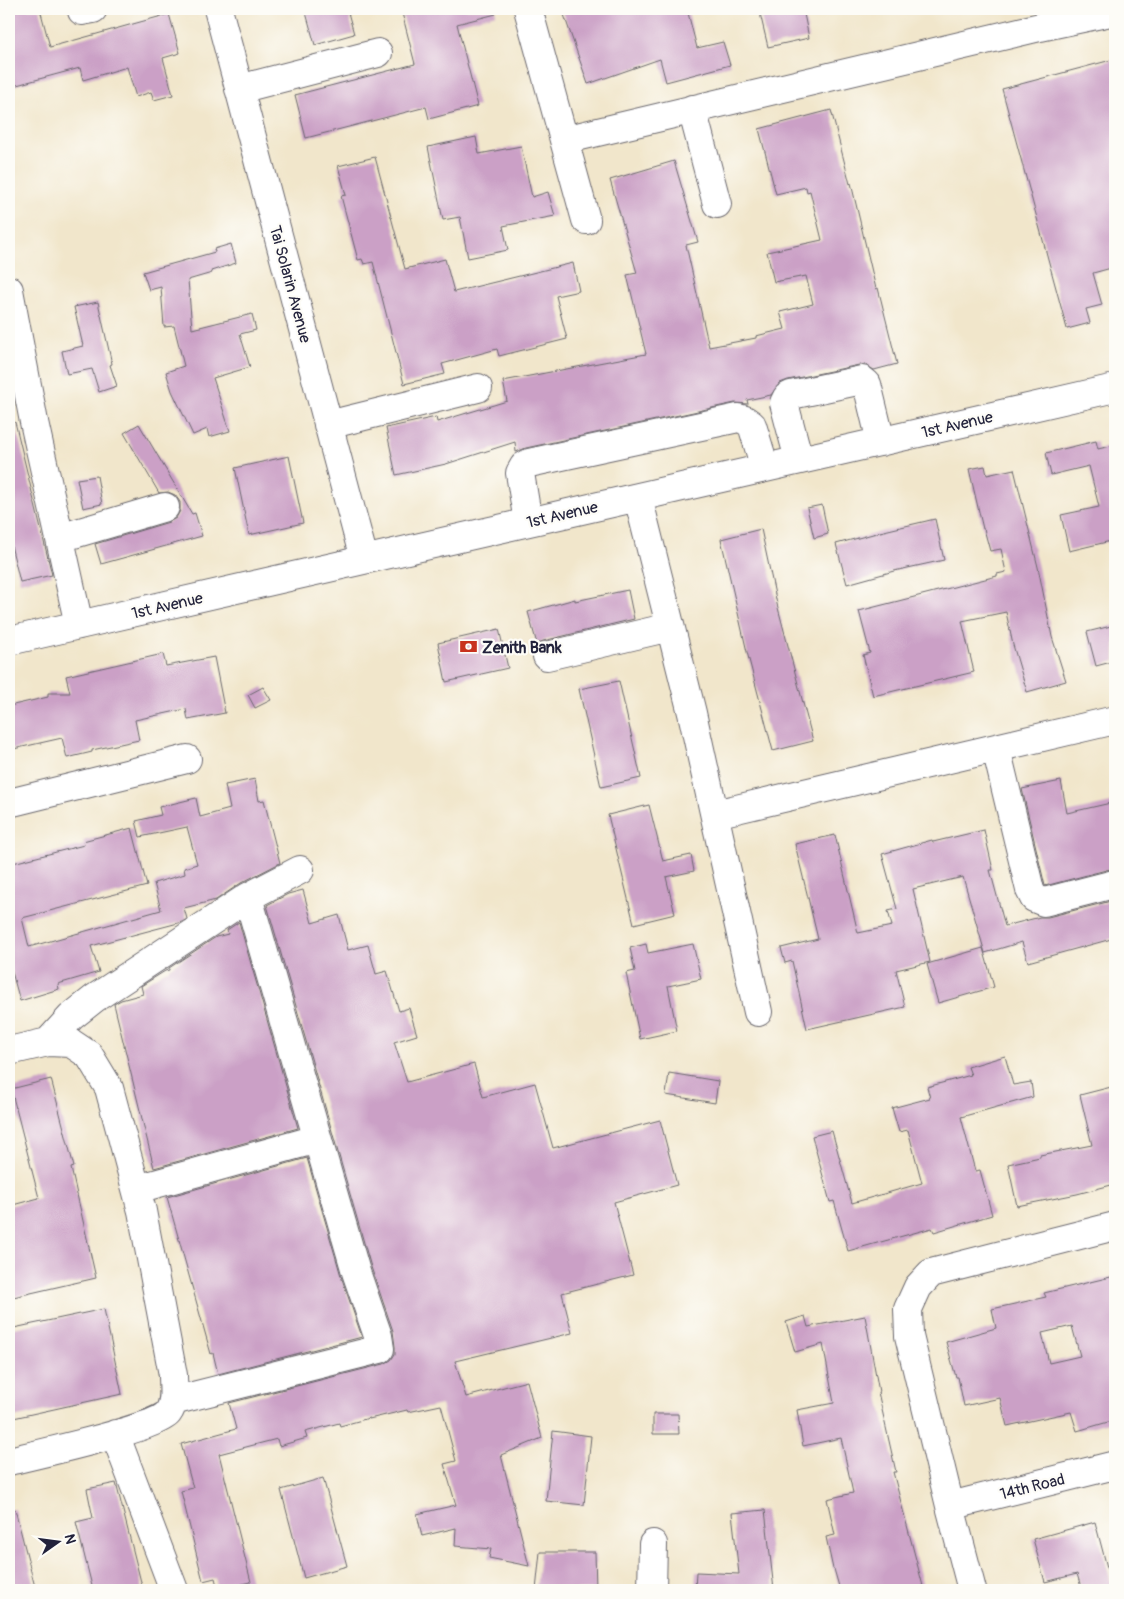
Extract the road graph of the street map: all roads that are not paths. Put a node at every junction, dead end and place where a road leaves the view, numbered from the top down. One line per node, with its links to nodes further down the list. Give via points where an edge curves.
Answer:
1 (218, 9): 6 (street, Tai Solarin Avenue)
2 (528, 9): 8 (street)
3 (1115, 11): 4 (street)
4 (1037, 18): 7 (street)
5 (378, 53): 6 (street)
6 (239, 90): 14 (street, Tai Solarin Avenue)
7 (692, 109): 8 (street); 9 (street)
8 (564, 140): 10 (street)
9 (718, 204)
10 (586, 220)
11 (9, 290): 21 (street)
12 (478, 388): 14 (street)
13 (1115, 388): 15 (street, 1st Avenue)
14 (328, 425): 22 (street, Tai Solarin Avenue)
15 (881, 442): 16 (street, 1st Avenue); 16 (street, via 867,384 862,380 791,394 784,403)
16 (799, 460): 17 (street, 1st Avenue)
17 (765, 468): 18 (street, 1st Avenue); 20 (street, via 752,425 738,418 529,463 520,472)
18 (638, 497): 20 (street, 1st Avenue); 24 (street)
19 (165, 507): 21 (street)
20 (528, 522): 22 (street, 1st Avenue)
21 (60, 538): 23 (street)
22 (364, 559): 23 (street, 1st Avenue)
23 (79, 625): 25 (street, 1st Avenue)
24 (670, 627): 26 (street); 31 (street)
25 (9, 641)
26 (546, 656)
27 (1115, 720): 28 (street)
28 (996, 748): 31 (street); 33 (street, via 1034,898 1044,902)
29 (186, 759): 30 (street)
30 (9, 803)
31 (714, 814): 35 (street)
32 (300, 870): 34 (street)
33 (1114, 884)
34 (248, 897): 36 (street, via 95,998 71,1017); 38 (street)
35 (758, 1012)
36 (48, 1042): 37 (street); 39 (street, via 72,1043 83,1051 109,1088)
37 (9, 1051)
38 (317, 1139): 39 (street); 41 (street, via 380,1350)
39 (137, 1190): 41 (street, via 173,1375)
40 (1115, 1226): 45 (street, via 931,1273 918,1287 908,1309 909,1336)
41 (174, 1401): 42 (street, via 167,1414)
42 (116, 1434): 43 (street); 47 (street)
43 (9, 1461)
44 (1115, 1465): 45 (street, 14th Road)
45 (950, 1506): 49 (street)
46 (653, 1544): 48 (street)
47 (174, 1590)
48 (652, 1590)
49 (972, 1590)

